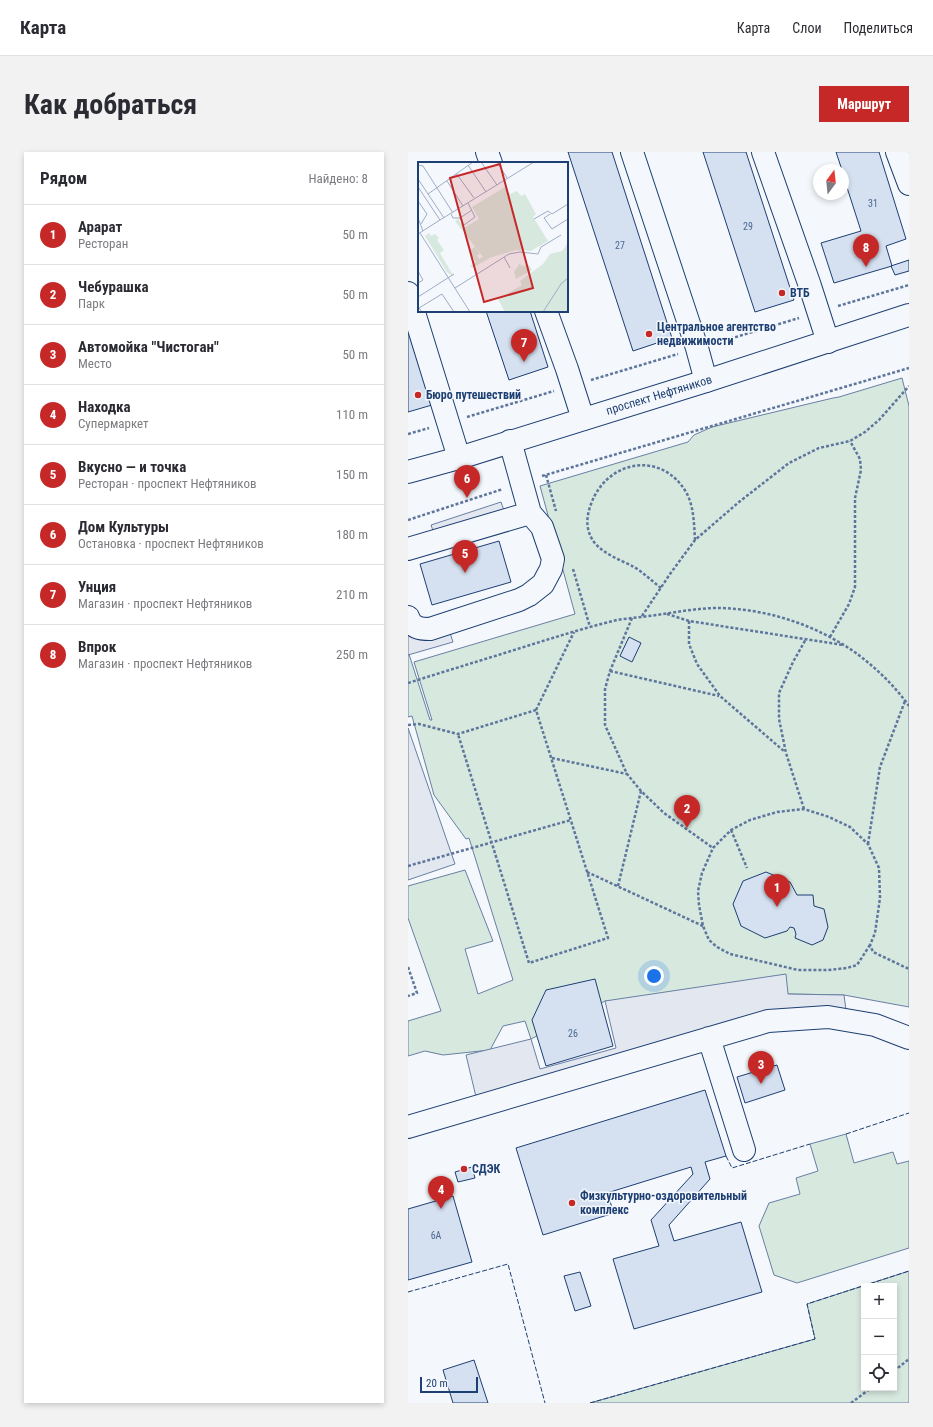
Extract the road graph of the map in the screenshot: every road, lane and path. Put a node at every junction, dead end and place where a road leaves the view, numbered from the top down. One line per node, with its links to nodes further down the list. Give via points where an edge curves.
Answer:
1 (487, 152): 5 (main road)
2 (632, 152): 13 (main road)
3 (763, 152): 10 (main road)
4 (897, 152): 6 (main road)
5 (491, 162)
6 (909, 183)
7 (909, 286): 10 (path)
8 (408, 293): 19 (main road)
9 (546, 312): 16 (main road)
10 (818, 312): 12 (main road); 13 (path)
11 (909, 316): 12 (main road, проспект Нефтяников)
12 (828, 342): 15 (main road, проспект Нефтяников)
13 (696, 348): 15 (main road); 16 (path)
14 (909, 368): 25 (path)
15 (706, 381): 18 (main road, проспект Нефтяников)
16 (572, 385): 18 (main road); 19 (path)
17 (909, 386): 22 (path, via 879,420)
18 (583, 419): 21 (main road, проспект Нефтяников)
19 (448, 422): 20 (path); 23 (main road)
20 (408, 434)
21 (510, 441): 23 (main road, проспект Нефтяников); 25 (main road)
22 (850, 441): 28 (path, via 820,448 789,462); 37 (path, via 860,459 861,470 855,498 855,587 849,604)
23 (459, 458): 24 (main road, проспект Нефтяников)
24 (408, 472)
25 (521, 483): 26 (main road); 27 (path)
26 (530, 513): 29 (main road); 32 (main road, via 542,527 553,560 548,576 537,589 519,600 430,629 418,629)
27 (408, 520)
28 (695, 540): 30 (path); 30 (path, via 693,513 686,492 669,473 655,466 626,468 613,474 602,485 594,496 587,519 588,530 593,540 604,551 644,573)
29 (408, 549)
30 (660, 588): 33 (path)
31 (666, 613): 33 (path); 35 (path); 37 (path, via 719,608 750,611 786,618)
32 (408, 617)
33 (641, 617): 34 (path)
34 (632, 618): 36 (path); 40 (path)
35 (690, 621): 38 (path); 42 (path, via 689,644 697,664)
36 (574, 632): 41 (path); 45 (path)
37 (830, 637): 39 (path)
38 (806, 639): 39 (path); 48 (path, via 779,694 779,719)
39 (845, 646): 43 (path, via 873,666 898,690)
40 (610, 671): 42 (path); 50 (path, via 605,689 605,725)
41 (408, 683)
42 (720, 696): 48 (path)
43 (905, 701): 44 (path); 56 (path, via 880,767)
44 (909, 706)
45 (536, 710): 47 (path); 49 (path)
46 (408, 725): 47 (path, via 419,724)
47 (458, 734): 55 (path)
48 (786, 753): 52 (path)
49 (552, 758): 50 (path); 53 (path)
50 (627, 774): 51 (path)
51 (641, 791): 57 (path, via 664,813); 61 (path)
52 (804, 810): 54 (path, via 777,812 750,820); 56 (path, via 829,817 850,827)
53 (571, 820): 55 (path); 60 (path)
54 (732, 830): 57 (path); 59 (path)
55 (492, 843): 58 (path); 60 (path, via 529,963 608,938)
56 (868, 844): 63 (path, via 878,868 880,898 875,933)
57 (713, 848): 62 (path, via 702,873 698,891)
58 (408, 866)
59 (747, 868)
60 (587, 872): 61 (path)
61 (618, 886): 62 (path)
62 (703, 926): 63 (path, via 709,940 730,954 798,970 847,968 857,965)
63 (870, 945): 65 (path, via 873,952)
64 (408, 967): 66 (path, via 417,993)
65 (909, 969)
66 (408, 996)
67 (709, 1038): 68 (main road, via 768,1021 828,1017 875,1026); 69 (main road); 70 (main road)
68 (909, 1038)
69 (408, 1127)
70 (744, 1150)
71 (909, 1359): 72 (path)
72 (897, 1369)
73 (867, 1391): 74 (path)
74 (852, 1403)

